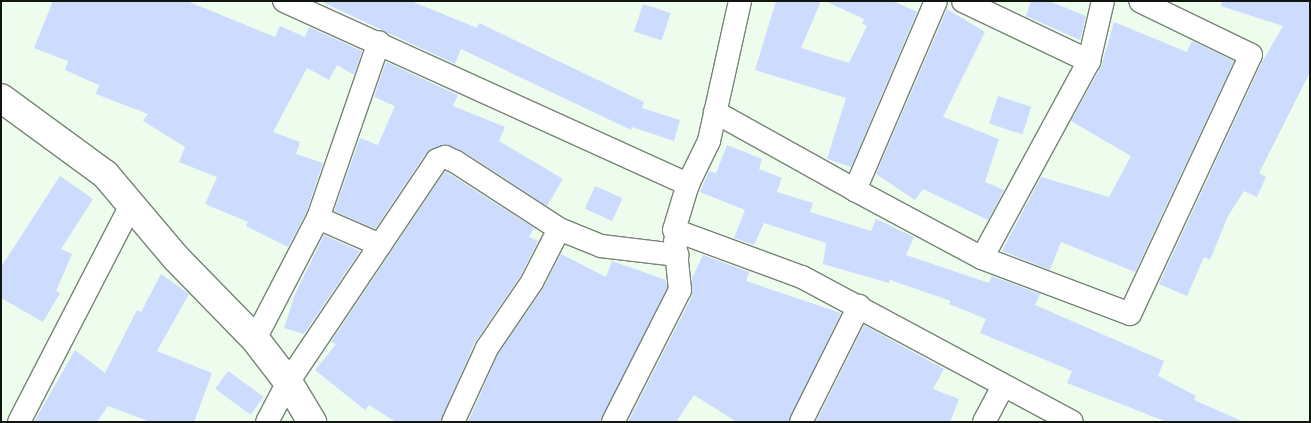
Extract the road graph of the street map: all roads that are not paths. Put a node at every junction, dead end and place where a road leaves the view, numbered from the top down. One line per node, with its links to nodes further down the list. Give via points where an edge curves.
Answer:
1 (284, 1): 7 (street)
2 (740, 1): 10 (street)
3 (936, 1): 12 (street)
4 (963, 1): 8 (street)
5 (1103, 1): 8 (street)
6 (1140, 1): 19 (street, via 1251,56 1130,314)
7 (378, 42): 11 (street); 14 (street)
8 (1089, 61): 19 (street)
9 (1, 98): 13 (street, via 105,174)
10 (716, 112): 11 (street, via 709,141); 12 (street)
11 (688, 184): 16 (street)
12 (855, 190): 19 (street)
13 (131, 205): 21 (street, via 176,258); 24 (street)
14 (318, 218): 17 (street); 21 (street)
15 (559, 229): 17 (street, via 445,157 428,168); 18 (street, via 601,246); 27 (street, via 532,282 487,348)
16 (674, 230): 18 (street); 20 (street, via 802,277)
17 (380, 245): 22 (street)
18 (676, 255): 28 (street, via 680,290)
19 (982, 258)
20 (859, 306): 23 (street); 29 (street)
21 (255, 339): 22 (street)
22 (288, 382): 25 (street); 26 (street)
23 (1003, 387): 30 (street); 31 (street)
24 (19, 422)
25 (266, 422)
26 (312, 422)
27 (453, 422)
28 (613, 422)
29 (801, 422)
30 (984, 422)
31 (1072, 422)

